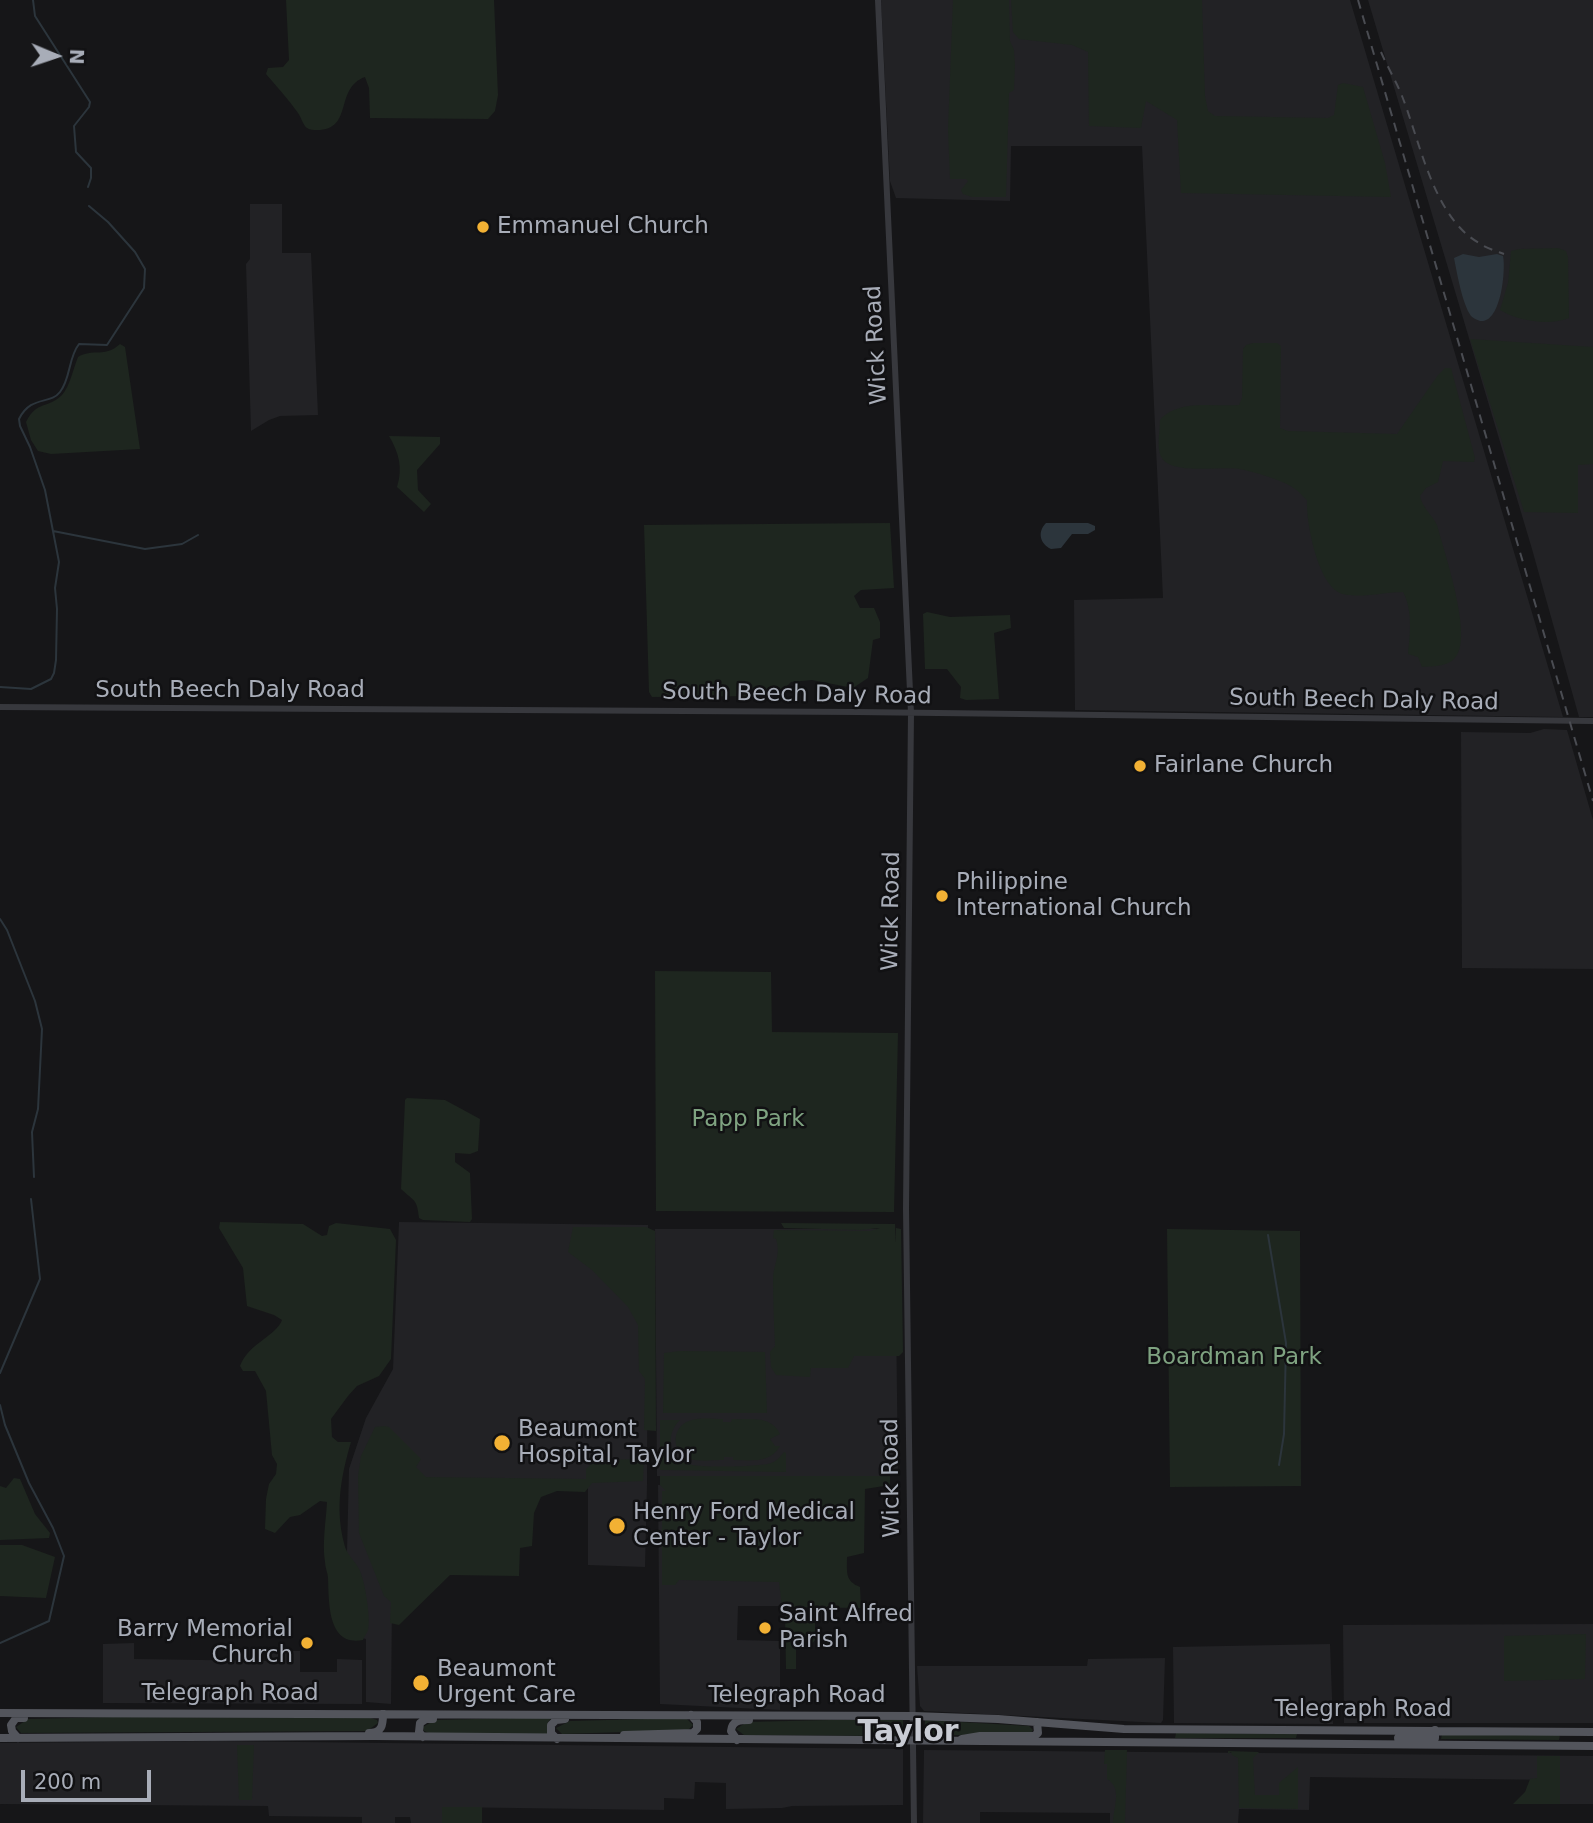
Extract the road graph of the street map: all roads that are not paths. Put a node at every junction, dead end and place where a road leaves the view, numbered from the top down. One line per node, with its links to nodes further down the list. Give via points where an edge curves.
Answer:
1 (878, 0): 3 (street, Wick Road)
2 (0, 707): 3 (street, South Beech Daly Road)
3 (911, 713): 4 (street, South Beech Daly Road); 12 (street, Wick Road, via 906,1208)
4 (1593, 721)
5 (0, 1713): 6 (main road, Telegraph Road)
6 (105, 1713): 7 (main road, Telegraph Road); 22 (main road, via 16,1718 11,1728)
7 (383, 1714): 8 (main road, Telegraph Road); 19 (main road, via 382,1727 373,1733)
8 (498, 1714): 9 (main road, Telegraph Road); 20 (main road, via 422,1720 419,1732)
9 (645, 1715): 10 (main road, Telegraph Road); 23 (main road, via 556,1720 551,1729)
10 (691, 1715): 11 (main road, Telegraph Road); 24 (main road, via 697,1722 693,1733 624,1735)
11 (809, 1716): 12 (main road, Telegraph Road); 25 (main road, via 739,1721 732,1728)
12 (914, 1716): 13 (main road, Telegraph Road); 26 (street, Wick Road)
13 (1037, 1722): 14 (main road, Telegraph Road); 27 (main road, via 1034,1736)
14 (1124, 1728): 15 (main road, Telegraph Road); 29 (main road, via 1065,1730)
15 (1167, 1729): 16 (main road, Telegraph Road); 28 (main road, via 1169,1737)
16 (1364, 1730): 17 (main road, Telegraph Road); 30 (main road, via 1303,1735)
17 (1435, 1730): 18 (main road, Telegraph Road); 31 (main road, via 1435,1738 1381,1739)
18 (1593, 1734): 32 (main road, via 1566,1737)
19 (292, 1737): 20 (main road, Telegraph Road); 22 (main road, Telegraph Road)
20 (423, 1737): 23 (main road, Telegraph Road)
21 (0, 1738): 22 (main road, Telegraph Road)
22 (19, 1738)
23 (557, 1739): 24 (main road, Telegraph Road)
24 (612, 1740): 25 (main road, Telegraph Road)
25 (737, 1740): 26 (main road, Telegraph Road)
26 (914, 1742): 27 (main road, Telegraph Road); 34 (street, Wick Road)
27 (950, 1742): 29 (main road, Telegraph Road)
28 (1113, 1742): 29 (main road, Telegraph Road); 30 (main road, Telegraph Road)
29 (1065, 1743)
30 (1303, 1743): 31 (main road, Telegraph Road)
31 (1368, 1744): 32 (main road, Telegraph Road)
32 (1566, 1746): 33 (main road, Telegraph Road)
33 (1593, 1746)
34 (914, 1823)

